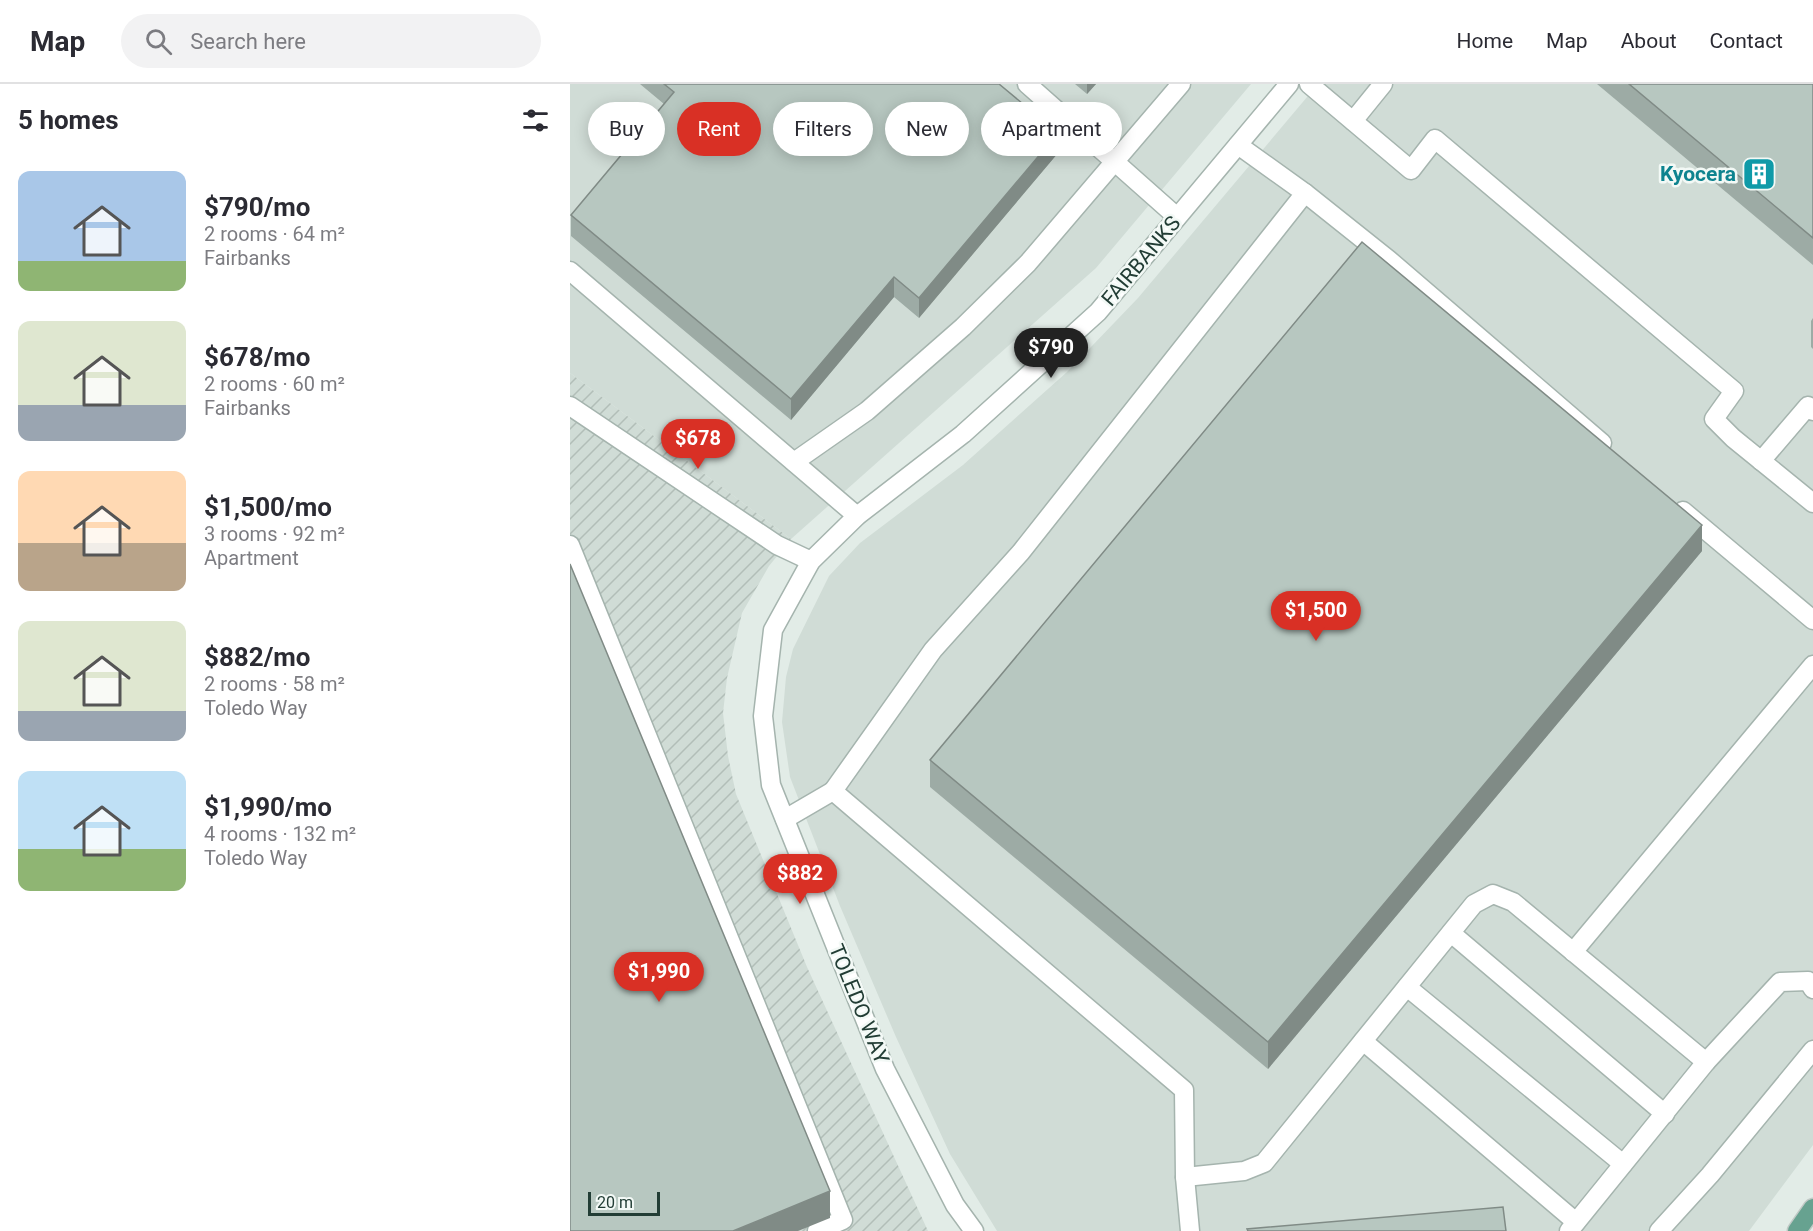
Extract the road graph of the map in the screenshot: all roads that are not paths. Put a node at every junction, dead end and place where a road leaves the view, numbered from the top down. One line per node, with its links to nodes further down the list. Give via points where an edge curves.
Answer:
1 (1027, 84): 8 (street)
2 (1181, 84): 8 (street)
3 (1289, 84): 7 (street, FAIRBANKS)
4 (1309, 84): 6 (street)
5 (1383, 84): 6 (street)
6 (1353, 121): 15 (street, via 1411,170 1435,139 1734,391 1714,419)
7 (1238, 145): 9 (street); 10 (street, FAIRBANKS)
8 (1115, 162): 10 (street); 16 (street, via 1028,263 963,327 867,411)
9 (1305, 193): 14 (street); 24 (street, via 1021,552 933,650)
10 (1177, 217): 19 (street, FAIRBANKS, via 1098,312 963,434)
11 (570, 271): 16 (street)
12 (570, 406): 21 (street, via 777,545)
13 (1813, 411): 15 (street, via 1808,406)
14 (1618, 456)
15 (1761, 461): 18 (street)
16 (794, 462): 19 (street)
17 (1671, 501): 22 (street)
18 (1813, 503)
19 (857, 516): 21 (street, FAIRBANKS)
20 (570, 544): 38 (street, via 843,1220)
21 (811, 561): 25 (street, TOLEDO WAY, via 773,630 763,716 771,785)
22 (1813, 620)
23 (1813, 665): 27 (street)
24 (833, 791): 25 (street); 35 (street, via 1184,1090)
25 (785, 819): 39 (street, TOLEDO WAY, via 885,1069 955,1205)
26 (1451, 933): 27 (street, via 1474,904 1493,894 1513,902); 29 (street); 33 (street)
27 (1573, 952): 32 (street)
28 (1811, 981): 32 (street, via 1780,982)
29 (1407, 987): 30 (street); 34 (street)
30 (1363, 1041): 35 (street, via 1264,1163 1244,1171); 37 (street)
31 (1813, 1050): 41 (street)
32 (1706, 1062): 33 (street)
33 (1665, 1114): 34 (street)
34 (1623, 1164): 37 (street)
35 (1185, 1177): 40 (street)
36 (1813, 1208): 42 (main road)
37 (1573, 1227)
38 (817, 1231)
39 (974, 1231)
40 (1190, 1231)
41 (1659, 1231)
42 (1797, 1231)

